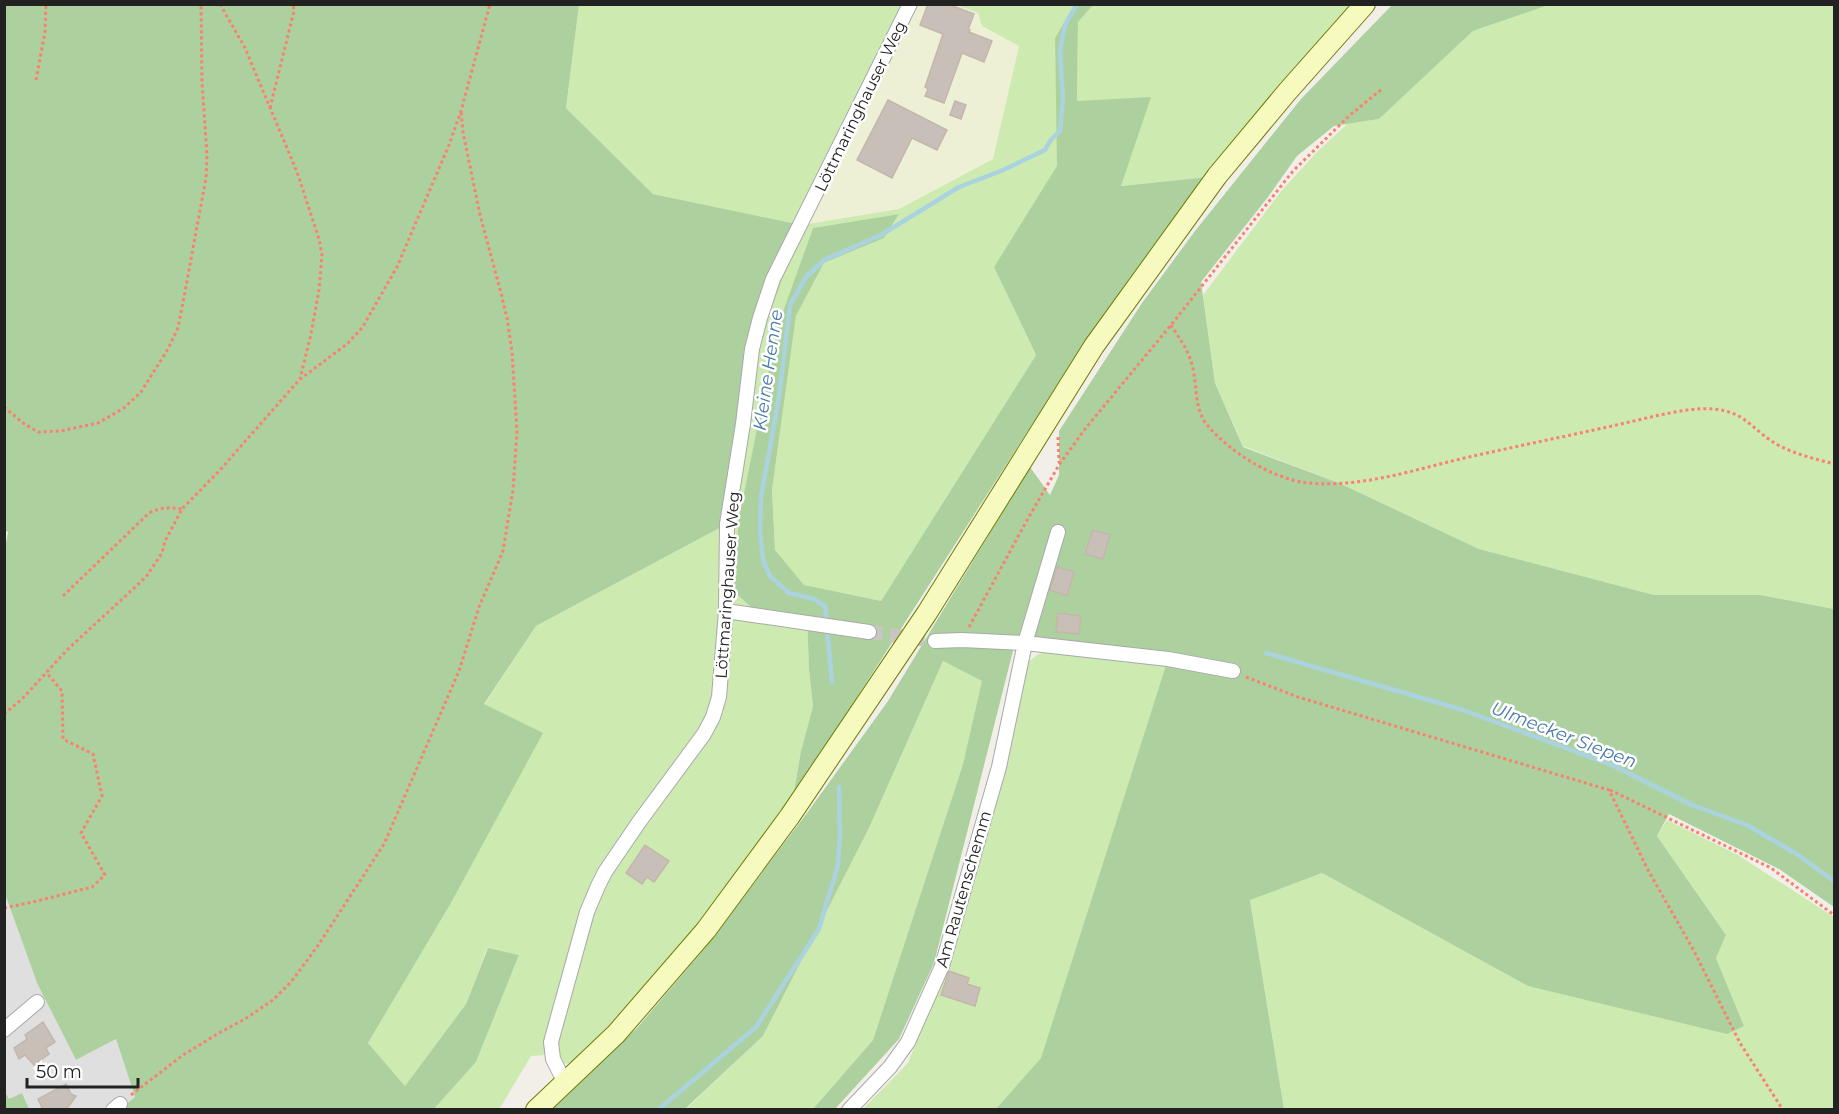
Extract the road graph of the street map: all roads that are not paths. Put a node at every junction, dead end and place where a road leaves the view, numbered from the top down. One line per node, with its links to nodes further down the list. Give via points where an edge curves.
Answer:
1 (910, 4): 4 (street, Löttmaringhauser Weg, via 773,279 760,318 727,524)
2 (1365, 4): 11 (main road, via 1217,176 1134,289 1094,346 927,613 790,816 706,930 627,1022)
3 (1058, 532): 7 (street)
4 (726, 611): 5 (street); 11 (street, Löttmaringhauser Weg, via 719,697 713,717 605,872 587,912 551,1042 553,1059)
5 (869, 633)
6 (935, 641): 7 (street)
7 (1025, 643): 8 (street, via 1168,659); 13 (street, Am Rautenschemm, via 999,767 942,966 908,1042)
8 (1233, 672)
9 (37, 1002): 10 (street)
10 (4, 1030)
11 (565, 1083): 12 (main road)
12 (536, 1110)
13 (849, 1110)

